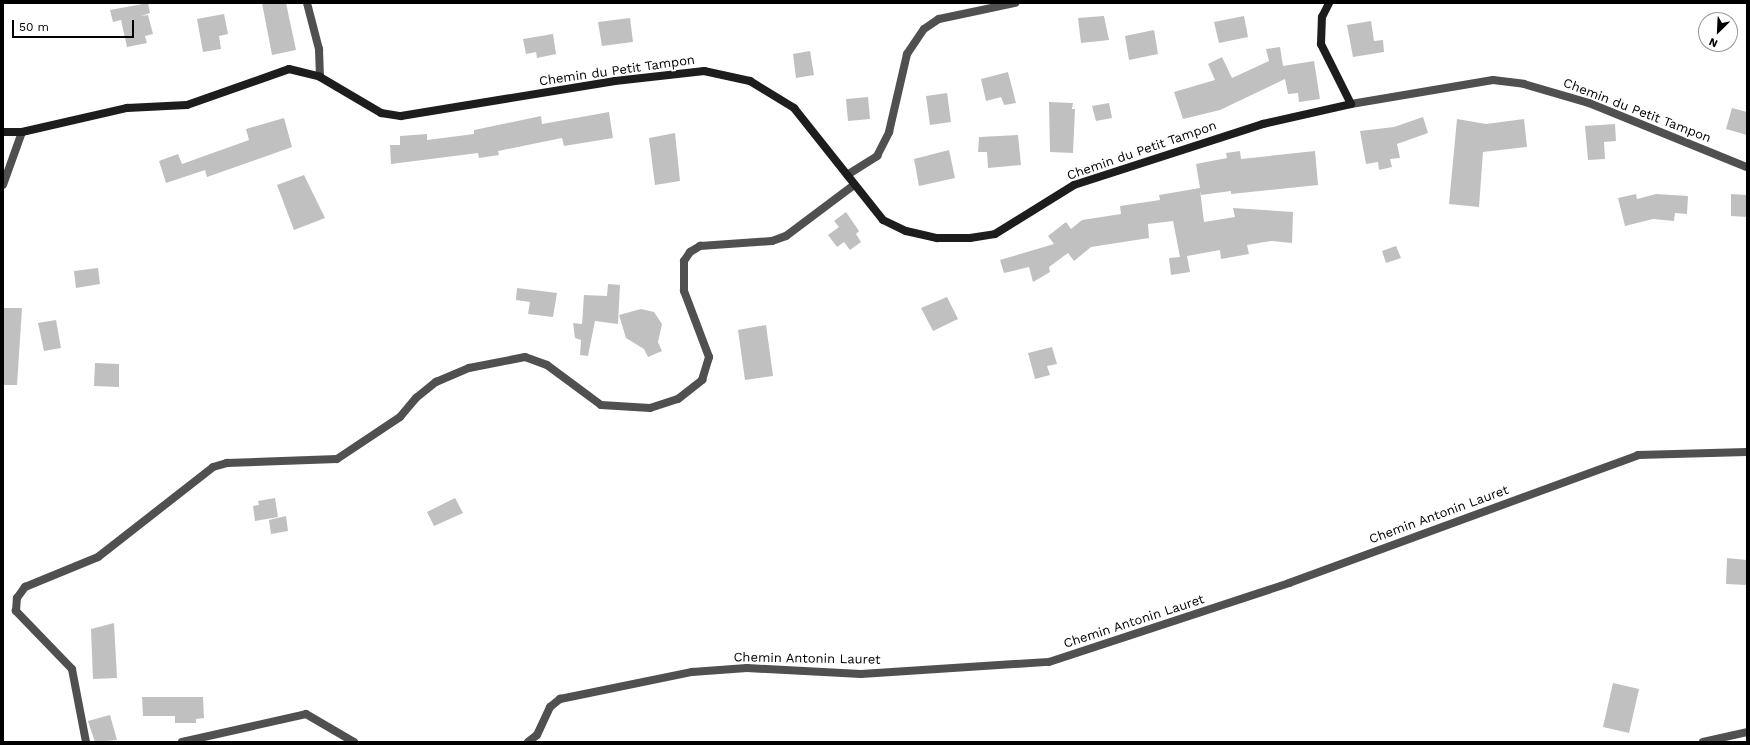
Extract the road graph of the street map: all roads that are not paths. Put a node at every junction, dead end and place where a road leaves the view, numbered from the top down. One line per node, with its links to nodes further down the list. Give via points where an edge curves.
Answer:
1 (307, 3): 4 (street, via 318,49)
2 (1015, 3): 9 (street, via 939,19 924,29 907,54 889,132 877,156)
3 (1329, 3): 5 (street, via 1322,17 1321,44)
4 (320, 77): 7 (street, Chemin du Petit Tampon, via 289,69 270,73 209,100 187,105 127,108); 9 (street, Chemin du Petit Tampon, via 364,106 401,116 615,81 704,71 729,75 775,94 794,108)
5 (1352, 104): 8 (street, Chemin du Petit Tampon, via 1493,80 1524,84 1589,103); 11 (street, Chemin du Petit Tampon, via 1263,124 1074,185 995,234 970,238 937,238 906,231 883,220)
6 (3, 132): 7 (street, Chemin du Petit Tampon)
7 (22, 132): 10 (street)
8 (1747, 166)
9 (847, 175): 11 (street, Chemin du Petit Tampon)
10 (3, 185)
11 (854, 185): 15 (street, via 786,236 772,241 700,246 690,252 683,267 684,291 709,357 702,380 678,399 650,408 601,405 547,365 525,357 468,368 436,382 416,398 400,417 337,459 227,463 213,467 98,557 24,587 17,598 16,611 72,669)
12 (1747, 452): 14 (street, Chemin Antonin Lauret, via 1713,455 1676,452 1638,456 1289,583 1049,662 861,674 747,668 692,672 560,699 550,707)
13 (1747, 732): 19 (street)
14 (538, 738): 18 (street, Chemin Antonin Lauret)
15 (86, 742)
16 (182, 742): 17 (street, via 306,714)
17 (354, 742)
18 (528, 742)
19 (1703, 742)

